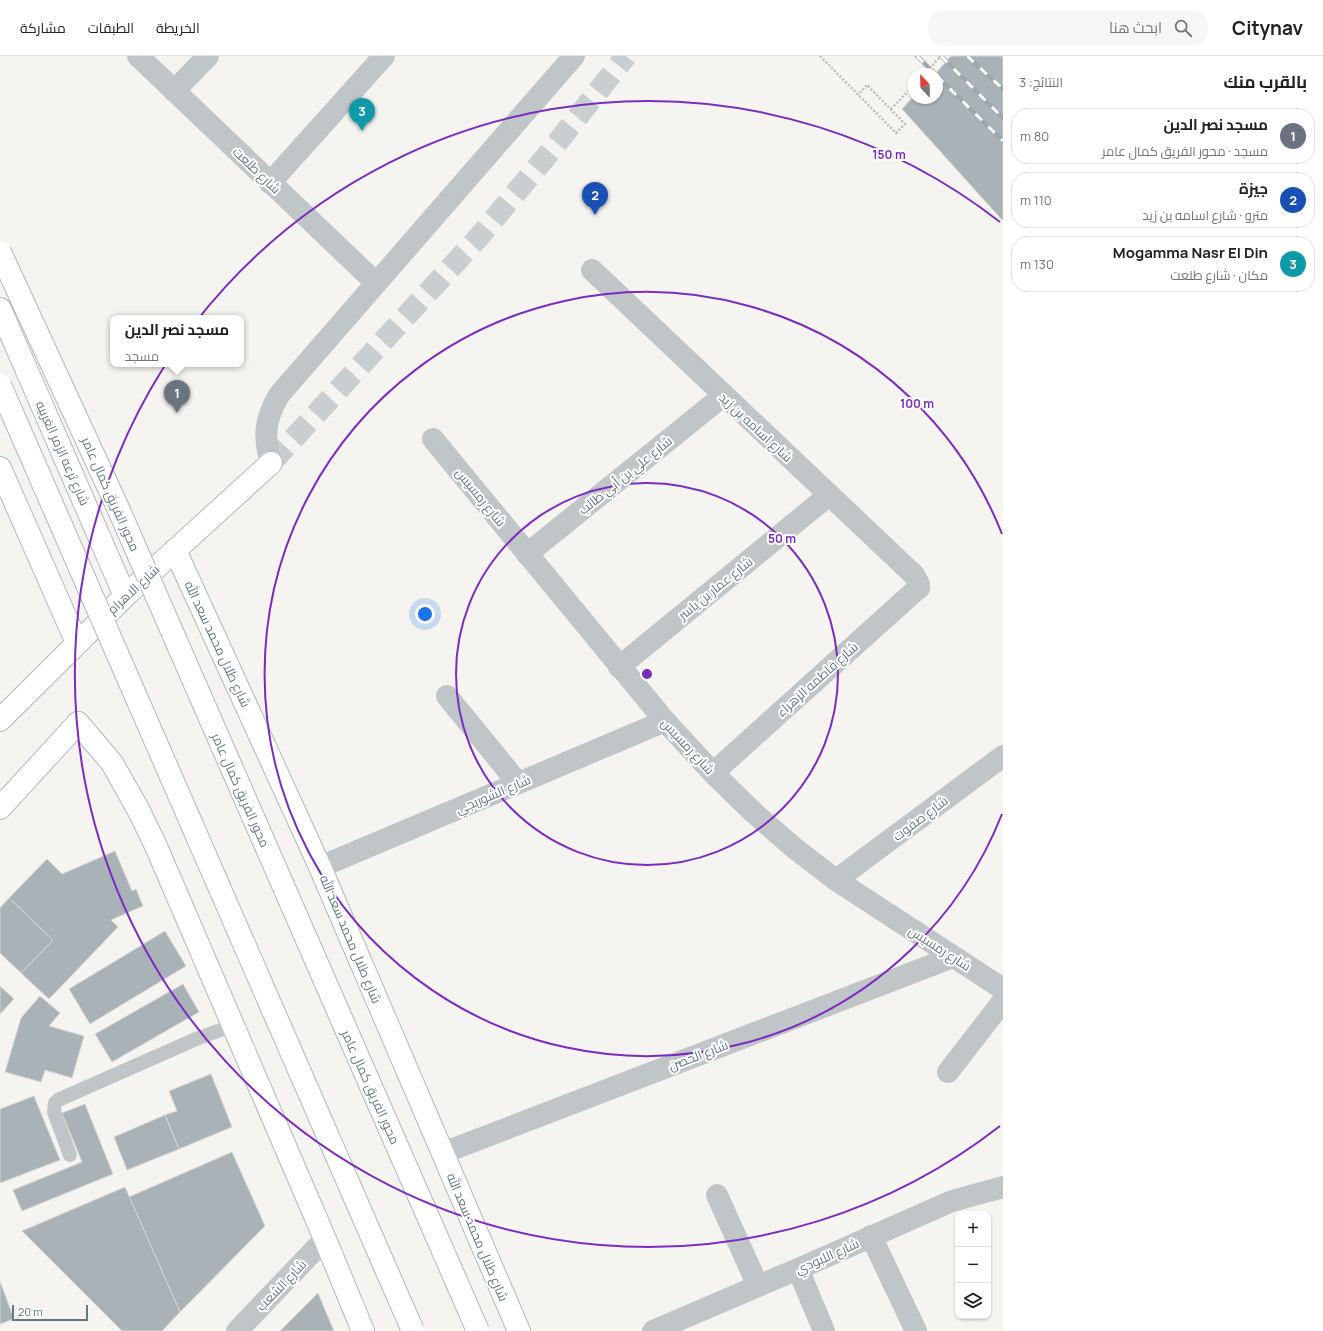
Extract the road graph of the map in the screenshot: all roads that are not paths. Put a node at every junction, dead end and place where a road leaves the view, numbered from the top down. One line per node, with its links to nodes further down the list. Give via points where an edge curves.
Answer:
1 (138, 56): 5 (street, شارع طلعت)
2 (208, 56): 5 (street)
3 (384, 56): 6 (street)
4 (574, 56): 9 (street)
5 (174, 91): 6 (street, شارع طلعت)
6 (270, 183): 9 (street, شارع طلعت)
7 (0, 252): 49 (main road, محور الفريق كمال عامر, bridge, via 118,508)
8 (592, 270): 13 (street, شارع اسامه بن زيد)
9 (376, 283): 15 (street, via 278,395 267,421 265,435)
10 (0, 309): 11 (main road, شارع ترعه الزمر الغربيه)
11 (6, 338): 21 (main road, شارع ترعه الزمر الغربيه)
12 (0, 385): 48 (main road, bridge)
13 (723, 396): 17 (street, شارع اسامه بن زيد); 19 (street, شارع علي بن أبي طالب)
14 (433, 439): 19 (street, شارع رمسيس)
15 (270, 463): 18 (main road, شارع الاهرام)
16 (0, 468): 22 (main road)
17 (829, 495): 20 (street, شارع اسامه بن زيد, via 914,575); 23 (street, شارع عمار بن ياسر)
18 (175, 550): 21 (main road, شارع الاهرام); 31 (main road, شارع طلال محمد سعد الله)
19 (527, 554): 23 (street, شارع رمسيس)
20 (919, 584): 28 (street, شارع فاطمه الزهراء, via 919,588)
21 (125, 596): 22 (main road, شارع الاهرام)
22 (77, 643): 25 (main road, شارع الاهرام)
23 (619, 667): 26 (street, شارع رمسيس)
24 (447, 696): 29 (street)
25 (0, 720)
26 (665, 721): 28 (street, شارع رمسيس); 29 (street, شارع الشوربجي)
27 (1003, 756): 32 (street, شارع صفوت)
28 (713, 773): 32 (street, شارع رمسيس, via 793,847)
29 (518, 783): 31 (street, شارع الشوربجي)
30 (0, 808): 36 (main road, via 78,723 112,763 139,811)
31 (320, 867): 38 (main road, شارع طلال محمد سعد الله)
32 (836, 880): 33 (street, شارع رمسيس)
33 (953, 957): 34 (street, شارع رمسيس); 38 (street, شارع الحصن)
34 (1003, 990)
35 (1003, 1001): 37 (street)
36 (234, 1025): 39 (lane, via 196,1039 54,1103 54,1112); 43 (main road)
37 (948, 1072)
38 (443, 1153): 50 (main road, شارع طلال محمد سعد الله)
39 (70, 1155)
40 (1003, 1187): 42 (street, شارع اللبودي, via 952,1201)
41 (717, 1195): 45 (street)
42 (871, 1236): 44 (street, شارع اللبودي); 53 (street)
43 (325, 1239): 46 (street, شارع الشعب); 47 (main road)
44 (798, 1269): 45 (street, شارع اللبودي); 52 (street)
45 (758, 1286): 51 (street, شارع اللبودي)
46 (237, 1331)
47 (363, 1331)
48 (413, 1331)
49 (478, 1331)
50 (519, 1331)
51 (653, 1331)
52 (824, 1331)
53 (916, 1331)

